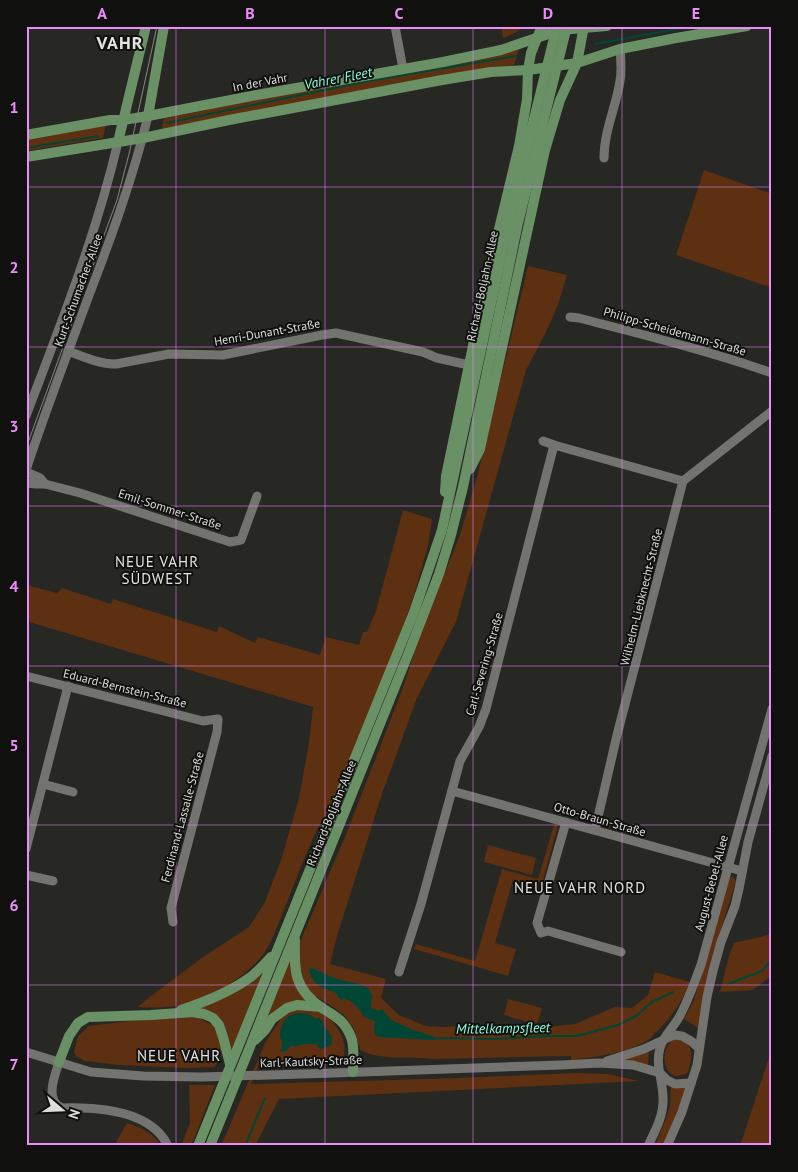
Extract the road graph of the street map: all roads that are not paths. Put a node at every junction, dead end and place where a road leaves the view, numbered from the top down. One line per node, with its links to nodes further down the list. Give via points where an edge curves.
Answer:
1 (146, 26): 18 (main road)
2 (164, 26): 17 (main road)
3 (395, 26): 15 (street)
4 (542, 26): 11 (main road, Richard-Boljahn-Allee)
5 (557, 26): 12 (main road)
6 (567, 26): 12 (main road)
7 (607, 26): 9 (main road, In der Vahr)
8 (747, 26): 10 (main road)
9 (584, 27): 11 (main road, In der Vahr); 14 (main road, Richard-Boljahn-Allee)
10 (689, 31): 13 (main road)
11 (537, 37): 15 (main road, In der Vahr, via 501,50); 16 (main road, Richard-Boljahn-Allee)
12 (556, 47): 24 (main road, Richard-Boljahn-Allee)
13 (620, 49): 14 (main road); 23 (street, via 620,80 604,144)
14 (577, 64): 16 (main road); 37 (main road, Richard-Boljahn-Allee, via 560,100 545,150 480,448)
15 (403, 69): 17 (main road, In der Vahr)
16 (528, 70): 20 (main road, via 442,80); 27 (main road, Richard-Boljahn-Allee, via 519,146)
17 (148, 116): 18 (main road, In der Vahr); 20 (street, Kurt-Schumacher-Allee)
18 (123, 120): 19 (main road, In der Vahr); 21 (main road)
19 (26, 135)
20 (143, 138): 21 (main road); 26 (street, Kurt-Schumacher-Allee, via 121,210)
21 (118, 142): 22 (main road); 30 (street, Kurt-Schumacher-Allee, via 86,253)
22 (26, 157)
23 (604, 158)
24 (514, 222): 37 (main road, Richard-Boljahn-Allee); 39 (main road, Richard-Boljahn-Allee)
25 (570, 318): 28 (street, Philipp-Scheidemann-Straße, via 657,338)
26 (68, 351): 27 (street, Henri-Dunant-Straße, via 97,362 116,364 169,354 223,355 336,334); 33 (street, Kurt-Schumacher-Allee)
27 (469, 365): 39 (main road, Richard-Boljahn-Allee, via 446,476)
28 (772, 373)
29 (772, 410): 34 (street)
30 (26, 416)
31 (543, 441): 32 (street)
32 (554, 445): 34 (street); 46 (street, Carl-Severing-Straße, via 486,709 460,761)
33 (26, 471): 36 (street, Emil-Sommer-Straße)
34 (683, 480): 49 (street, Wilhelm-Liebknecht-Straße)
35 (26, 482): 36 (street, Emil-Sommer-Straße)
36 (45, 484): 38 (street, Emil-Sommer-Straße, via 230,542 241,540)
37 (462, 487): 56 (main road, Richard-Boljahn-Allee, via 439,574)
38 (256, 496)
39 (442, 530): 58 (main road, Richard-Boljahn-Allee, via 414,612)
40 (26, 676): 41 (street, Eduard-Bernstein-Straße)
41 (68, 686): 43 (street, Eduard-Bernstein-Straße, via 203,721); 45 (street)
42 (772, 709): 51 (street, August-Bebel-Allee)
43 (218, 719): 55 (street, Ferdinand-Lassalle-Straße, via 216,738 172,908)
44 (772, 756): 52 (street, August-Bebel-Allee)
45 (43, 784): 47 (street); 50 (street)
46 (452, 791): 48 (street, Otto-Braun-Straße); 59 (street, Carl-Severing-Straße)
47 (73, 792)
48 (566, 822): 49 (street, Otto-Braun-Straße); 57 (street, via 537,923 541,933 548,931)
49 (595, 830): 51 (street, Otto-Braun-Straße)
50 (26, 849)
51 (728, 867): 52 (street, Otto-Braun-Straße); 62 (street, August-Bebel-Allee, via 701,965 678,1019)
52 (742, 871): 64 (street, August-Bebel-Allee, via 735,906 713,971)
53 (26, 875): 54 (street)
54 (53, 882)
55 (173, 922)
56 (295, 934): 60 (main road, via 297,979 301,988); 63 (main road, Richard-Boljahn-Allee)
57 (621, 952)
58 (276, 953): 61 (main road, via 258,971 225,992); 68 (main road, Richard-Boljahn-Allee)
59 (399, 972)
60 (321, 1007): 63 (main road, via 297,1005 287,1008 272,1019); 69 (main road, via 342,1021 352,1039)
61 (172, 1013): 66 (main road, via 88,1016 69,1036); 68 (main road, via 193,1012 214,1018)
62 (663, 1039): 64 (street, Karl-Kautsky-Straße, via 682,1036); 67 (street, Karl-Kautsky-Straße, via 644,1049); 70 (street, August-Bebel-Allee, via 657,1058)
63 (249, 1047): 74 (main road, Richard-Boljahn-Allee)
64 (699, 1048): 71 (street, August-Bebel-Allee)
65 (26, 1052): 66 (street, Karl-Kautsky-Straße)
66 (59, 1062): 69 (street, Karl-Kautsky-Straße, via 91,1072 143,1076); 72 (street, via 52,1093 57,1106 101,1109 128,1116 152,1126)
67 (599, 1062): 69 (street, Karl-Kautsky-Straße); 70 (street, Karl-Kautsky-Straße, via 633,1065)
68 (230, 1065): 73 (main road, Richard-Boljahn-Allee)
69 (354, 1072)
70 (660, 1073): 71 (street, Karl-Kautsky-Straße, via 675,1084); 75 (street, via 663,1110)
71 (691, 1083): 76 (street)
72 (168, 1146)
73 (198, 1146)
74 (210, 1146)
75 (648, 1146)
76 (667, 1146)

